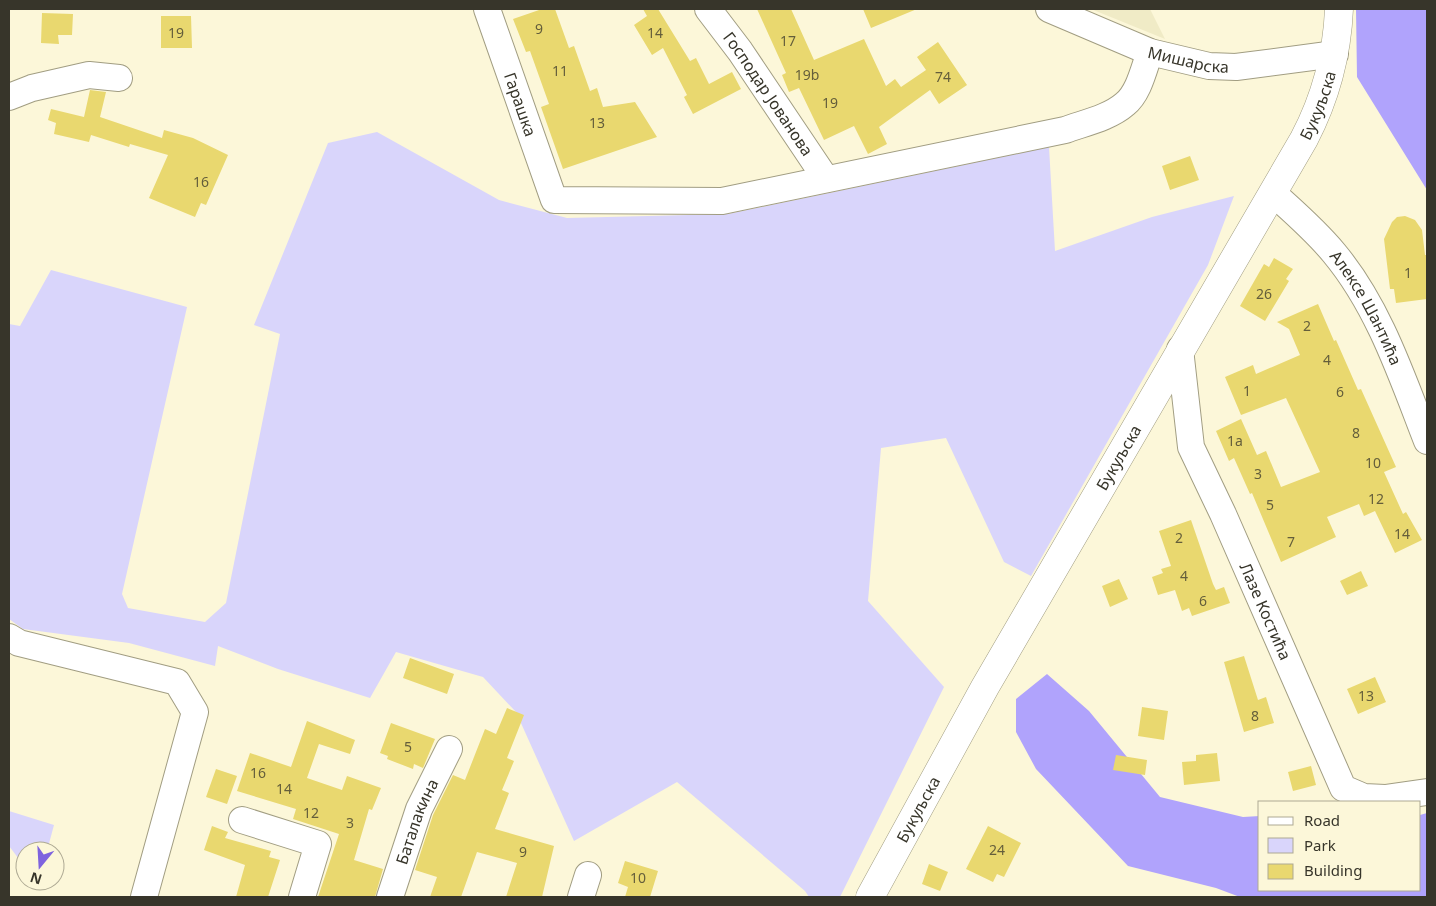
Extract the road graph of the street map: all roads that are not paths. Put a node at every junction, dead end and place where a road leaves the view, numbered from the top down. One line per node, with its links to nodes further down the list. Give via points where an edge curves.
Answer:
1 (487, 9): 9 (street, Гарашка, via 554,200 722,201)
2 (708, 9): 9 (street, Господар Јованова, via 740,50)
3 (1049, 9): 5 (street, Мишарска)
4 (1339, 9): 6 (main road, Букуљска)
5 (1150, 52): 6 (street, Мишарска, via 1223,67); 9 (street, via 1126,104 1108,115 1064,130)
6 (1335, 54): 10 (main road, Букуљска, via 1320,106)
7 (118, 78): 8 (street, via 89,75 32,88)
8 (9, 97)
9 (826, 179)
10 (1274, 194): 11 (main road, Букуљска); 12 (street, Алексе Шантића, via 1326,244 1354,281 1393,354)
11 (1180, 349): 15 (street, Лазе Костића, via 1191,447 1343,788 1364,797 1385,798); 20 (main road, Букуљска, via 985,687)
12 (1427, 441)
13 (9, 637): 17 (street, via 19,643 82,660 177,682 195,712)
14 (448, 749): 19 (street, Баталакина, via 419,809)
15 (1427, 792)
16 (242, 820): 18 (street, via 318,844)
17 (144, 897)
18 (302, 897)
19 (390, 897)
20 (870, 897)

